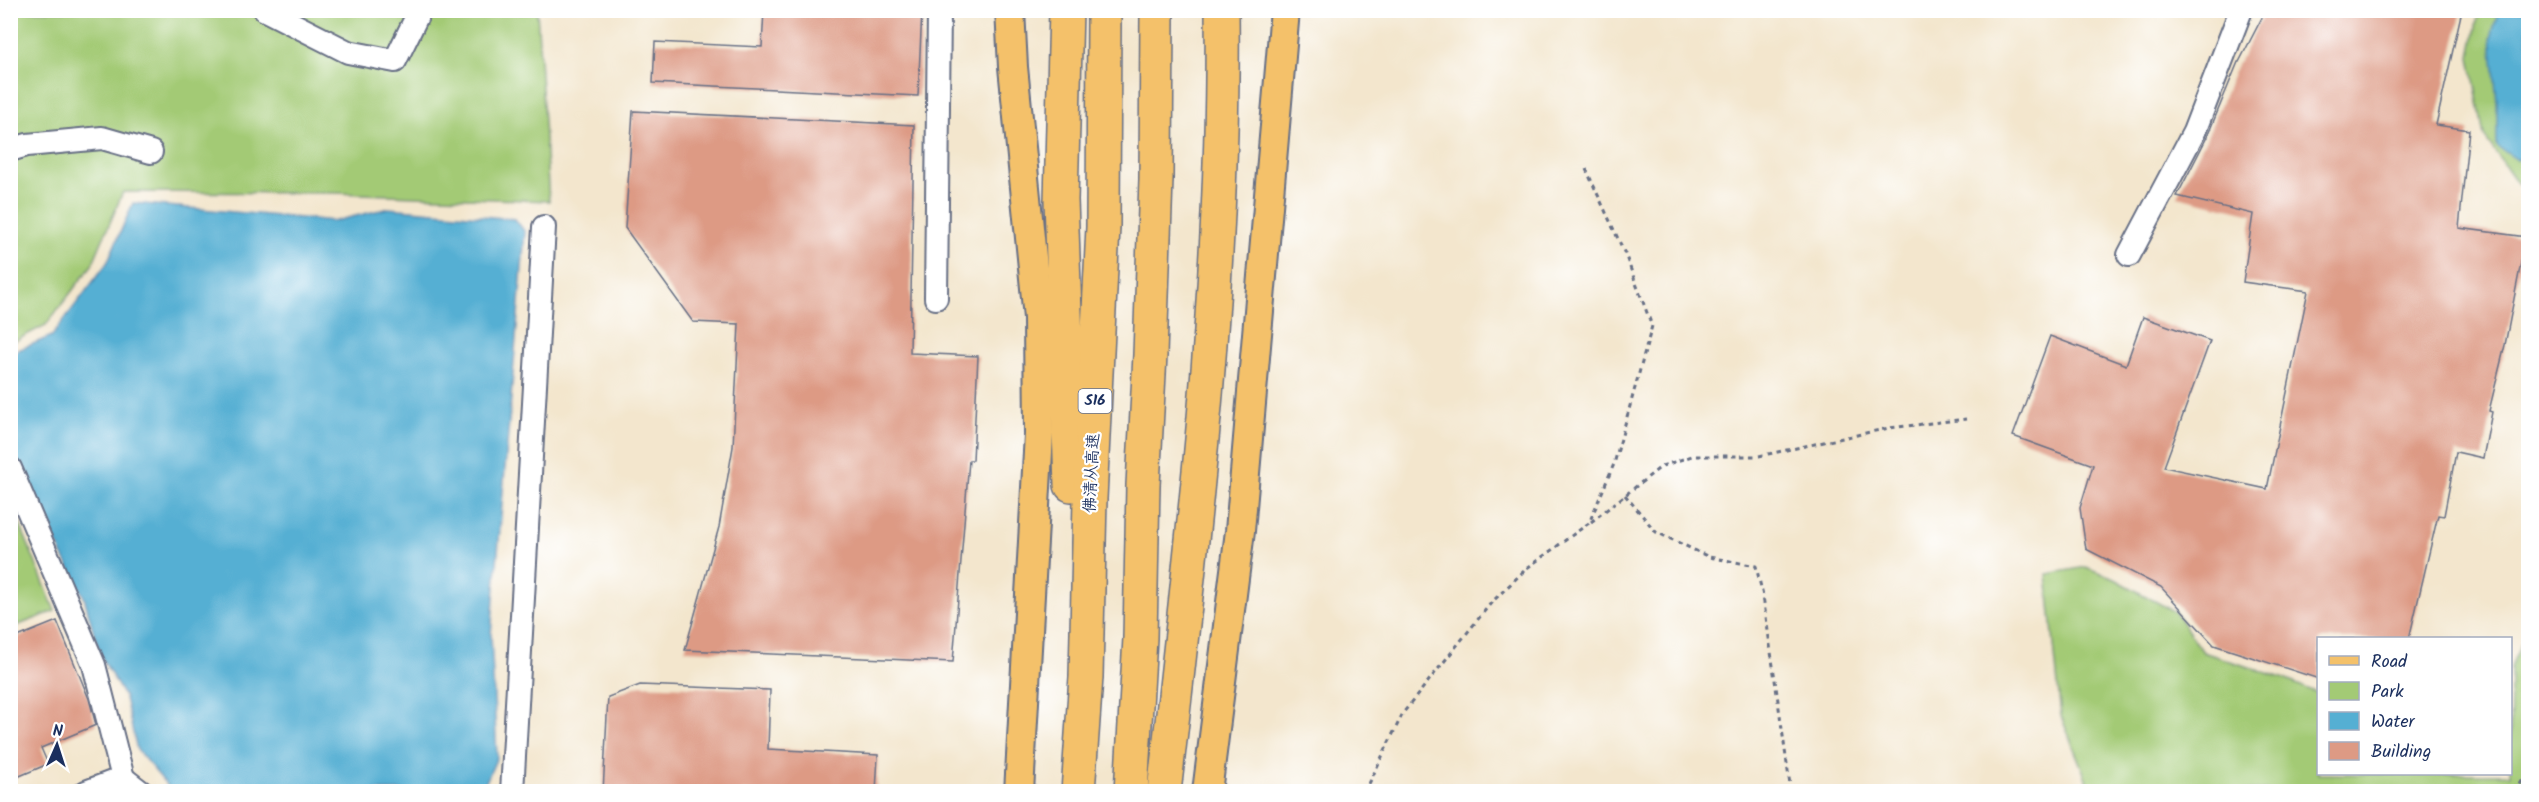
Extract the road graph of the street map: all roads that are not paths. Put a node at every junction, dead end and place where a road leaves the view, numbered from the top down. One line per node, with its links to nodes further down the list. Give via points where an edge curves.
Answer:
1 (265, 10): 2 (street, via 348,52 395,61)
2 (420, 10)
3 (939, 10): 15 (street)
4 (1010, 10): 21 (main road, via 1039,330 1039,434)
5 (1066, 10): 17 (highway, via 1061,200 1073,567 1072,657)
6 (1104, 10): 17 (highway, 佛清从高速 / S16, via 1103,227)
7 (1157, 10): 23 (highway, via 1151,333)
8 (1222, 10): 24 (highway, via 1214,292 1198,494)
9 (1285, 10): 25 (main road, via 1240,531)
10 (2241, 10): 14 (street, via 2194,132)
11 (10, 150): 12 (street, via 102,138)
12 (151, 152)
13 (544, 227): 20 (street)
14 (2129, 255)
15 (936, 298)
16 (10, 468): 18 (street, via 94,665)
17 (1082, 746): 22 (highway, 佛清从高速 / S16)
18 (132, 785): 19 (street)
19 (86, 792)
20 (512, 792)
21 (1019, 792)
22 (1078, 792)
23 (1131, 792)
24 (1164, 792)
25 (1207, 792)

